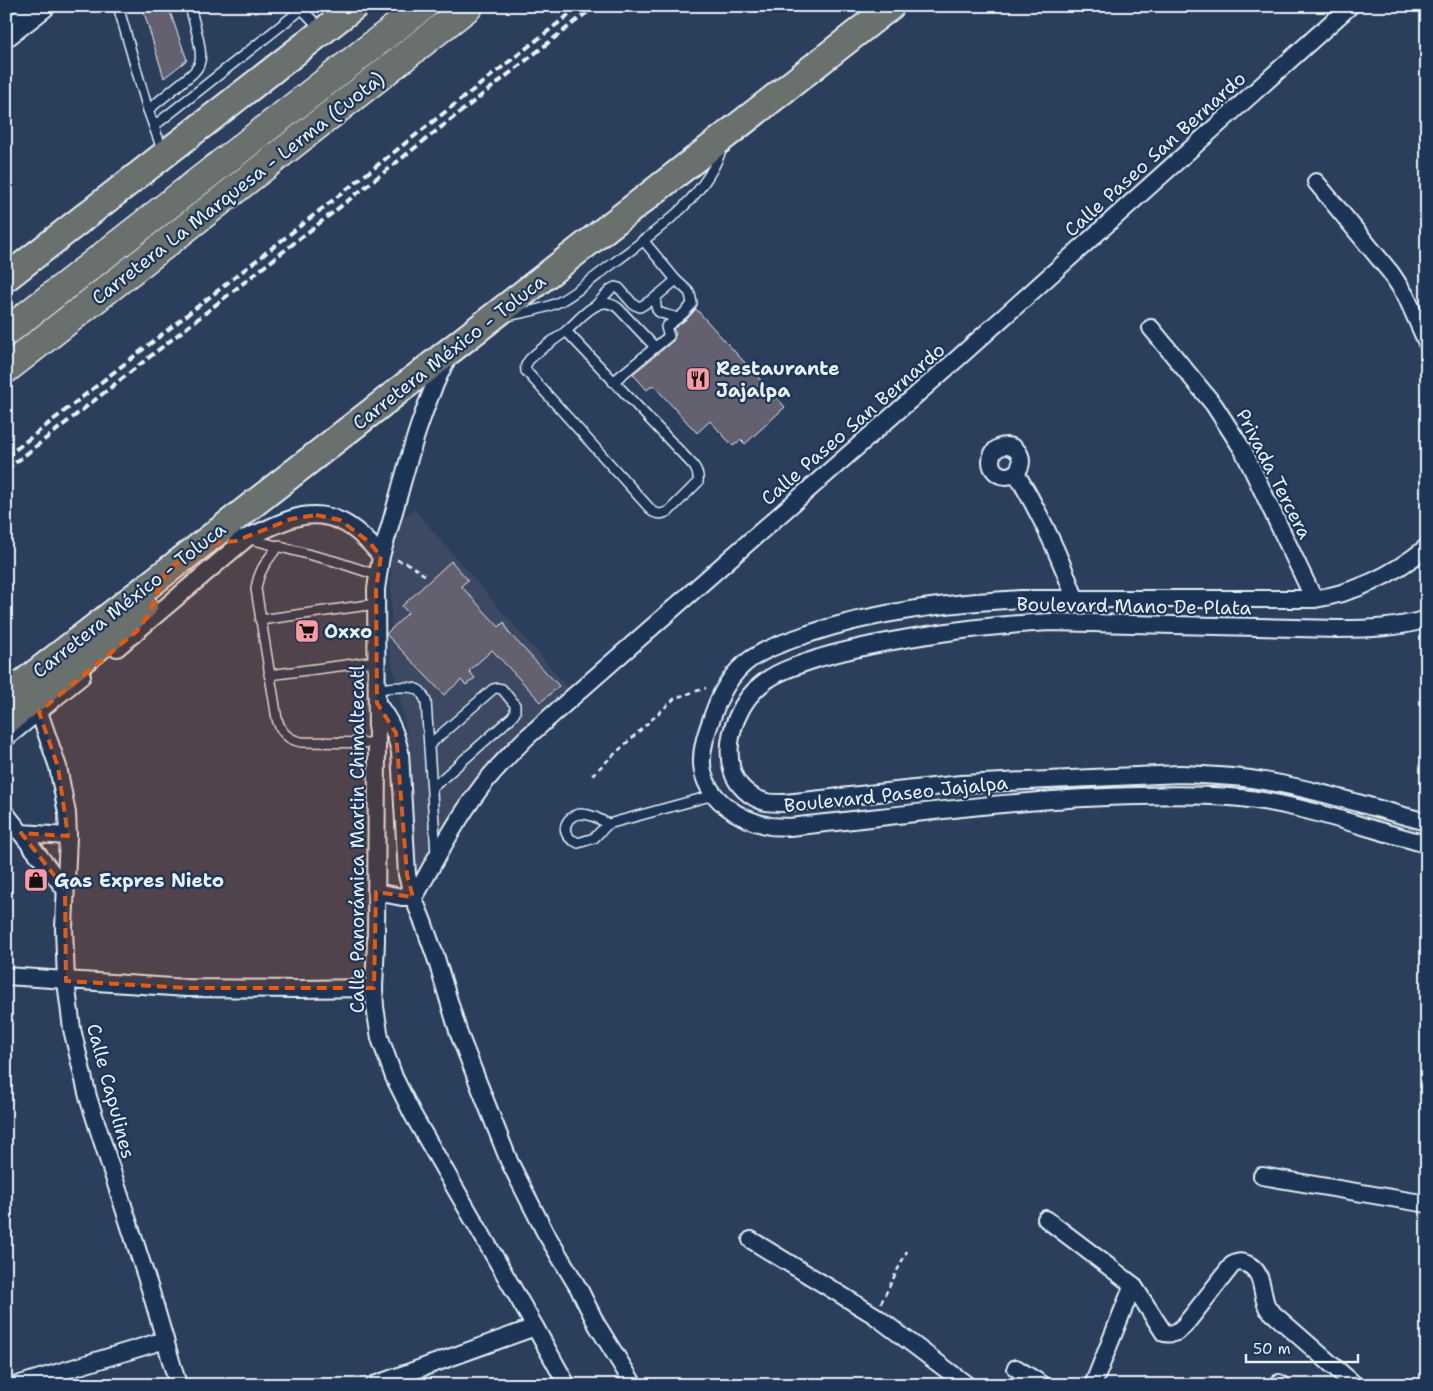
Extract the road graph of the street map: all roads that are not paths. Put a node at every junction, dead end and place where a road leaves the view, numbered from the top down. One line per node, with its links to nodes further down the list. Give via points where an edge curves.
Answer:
1 (42, 6): 11 (street)
2 (118, 6): 12 (lane)
3 (190, 6): 12 (lane, via 201,61 192,74)
4 (422, 6): 26 (highway, Carretera La Marquesa - Lerma (Cuota))
5 (469, 6): 30 (highway, Carretera La Marquesa - Lerma (Cuota))
6 (891, 6): 14 (main road, Carretera México - Toluca)
7 (1350, 6): 67 (street, Calle Paseo San Bernardo, via 958,358 526,738 482,786)
8 (300, 8): 10 (lane); 13 (lane)
9 (349, 9): 10 (main road)
10 (323, 31): 15 (main road)
11 (6, 34)
12 (148, 110): 13 (lane)
13 (154, 126): 15 (lane)
14 (727, 135): 17 (lane, via 718,160 696,194 682,210); 23 (main road, Carretera México - Toluca)
15 (164, 155): 18 (main road)
16 (1316, 182): 27 (street, via 1391,273 1406,296)
17 (643, 240): 19 (lane); 23 (lane, via 558,302 533,311)
18 (6, 278)
19 (676, 280): 20 (lane); 22 (lane, via 690,294 692,303)
20 (656, 297): 21 (lane, via 640,307 615,287); 22 (lane, via 657,311)
21 (592, 308): 25 (lane); 28 (lane, via 614,305)
22 (677, 318): 28 (lane, via 666,327 669,336)
23 (490, 319): 29 (main road, Carretera México - Toluca)
24 (1151, 328): 41 (street, Privada Tercera, via 1214,405 1243,450)
25 (566, 331): 31 (lane); 31 (lane, via 530,360 526,371 653,512 663,514 698,482 696,469)
26 (6, 332)
27 (1427, 343)
28 (655, 346): 31 (lane)
29 (453, 349): 34 (main road, Carretera México - Toluca); 37 (street, Calle Panorámica Martin Chimaltecatl, via 426,405)
30 (6, 369)
31 (613, 382)
32 (1016, 473): 40 (street, via 1052,541)
33 (247, 538): 34 (street); 35 (lane); 37 (street, via 305,515 328,516 356,529); 46 (street)
34 (203, 544): 39 (main road, Carretera México - Toluca)
35 (279, 545): 38 (lane); 44 (lane, via 258,578 256,589)
36 (1423, 555): 41 (street, Boulevard Paseo Jajalpa, via 1356,589)
37 (380, 556): 38 (street, Calle Panorámica Martin Chimaltecatl)
38 (377, 575): 42 (street, Calle Panorámica Martin Chimaltecatl)
39 (162, 580): 46 (main road, via 149,614); 50 (main road, Carretera México - Toluca); 53 (main road, via 141,609 111,637)
40 (1075, 598): 41 (street, Boulevard Paseo Jajalpa); 45 (street, Boulevard Paseo Jajalpa, via 976,601)
41 (1314, 598)
42 (376, 604): 44 (lane); 48 (street, Calle Panorámica Martin Chimaltecatl)
43 (1427, 619): 47 (street, Boulevard Mano De Plata, via 1374,629 1050,622 905,638)
44 (260, 620): 49 (lane)
45 (834, 625): 47 (street); 59 (street, Boulevard Paseo Jajalpa, via 758,654 729,681 720,696 702,750 706,782)
46 (137, 631): 52 (street)
47 (842, 651): 57 (street, Boulevard Mano De Plata, via 786,669 753,691 735,723 730,744 729,760 741,787 765,802 785,803)
48 (377, 661): 49 (lane); 51 (street, Calle Panorámica Martin Chimaltecatl)
49 (269, 675): 55 (lane, via 276,719 280,730 293,741)
50 (6, 696)
51 (377, 696): 55 (street, Calle Panorámica Martin Chimaltecatl); 56 (lane, via 414,687 420,690 426,702); 70 (street, via 396,733 400,752 407,875)
52 (39, 712): 54 (street); 65 (street, Calle Capulines, via 58,767)
53 (6, 720)
54 (6, 738)
55 (377, 743): 69 (street, Calle Panorámica Martin Chimaltecatl)
56 (429, 745): 58 (lane); 58 (lane, via 492,690 502,689 515,704 512,717)
57 (961, 784): 60 (street); 62 (street, Boulevard Mano De Plata, via 1205,775 1298,788)
58 (432, 788): 67 (lane)
59 (714, 795): 60 (street, Boulevard Paseo Jajalpa, via 739,815 771,826); 63 (lane)
60 (962, 808): 66 (street, Boulevard Paseo Jajalpa, via 1110,796 1229,797 1292,807)
61 (6, 814): 64 (street)
62 (1427, 822)
63 (608, 824): 63 (lane, via 594,838 578,843 569,838 565,830 566,822 580,814 594,816)
64 (21, 833): 65 (street); 68 (street)
65 (68, 836): 68 (street, Calle Capulines)
66 (1427, 844)
67 (436, 859): 70 (street, Calle Paseo San Bernardo)
68 (65, 889): 72 (street, Calle Capulines)
69 (376, 892): 70 (street); 73 (street, Calle Panorámica Martin Chimaltecatl)
70 (413, 897): 86 (street, via 459,1034 510,1161 545,1232)
71 (6, 976): 72 (street)
72 (66, 981): 73 (street, via 197,988); 80 (street, Calle Capulines, via 72,1029 86,1089)
73 (374, 988): 79 (street, Calle Panorámica Martin Chimaltecatl, via 380,1038 394,1077)
74 (1262, 1176): 75 (street)
75 (1427, 1204)
76 (1046, 1219): 78 (street)
77 (751, 1240): 87 (street, via 874,1315)
78 (1133, 1286): 89 (street); 90 (street, via 1164,1333 1171,1334 1184,1326 1232,1265 1244,1262 1258,1272 1268,1309)
79 (535, 1327): 84 (street); 85 (street, Calle Panorámica Martin Chimaltecatl)
80 (165, 1340): 82 (street); 83 (street, Calle Capulines)
81 (1016, 1368): 88 (street)
82 (17, 1385)
83 (178, 1385)
84 (374, 1385)
85 (567, 1385)
86 (634, 1385)
87 (967, 1385)
88 (1043, 1385)
89 (1093, 1385)
90 (1355, 1385)

